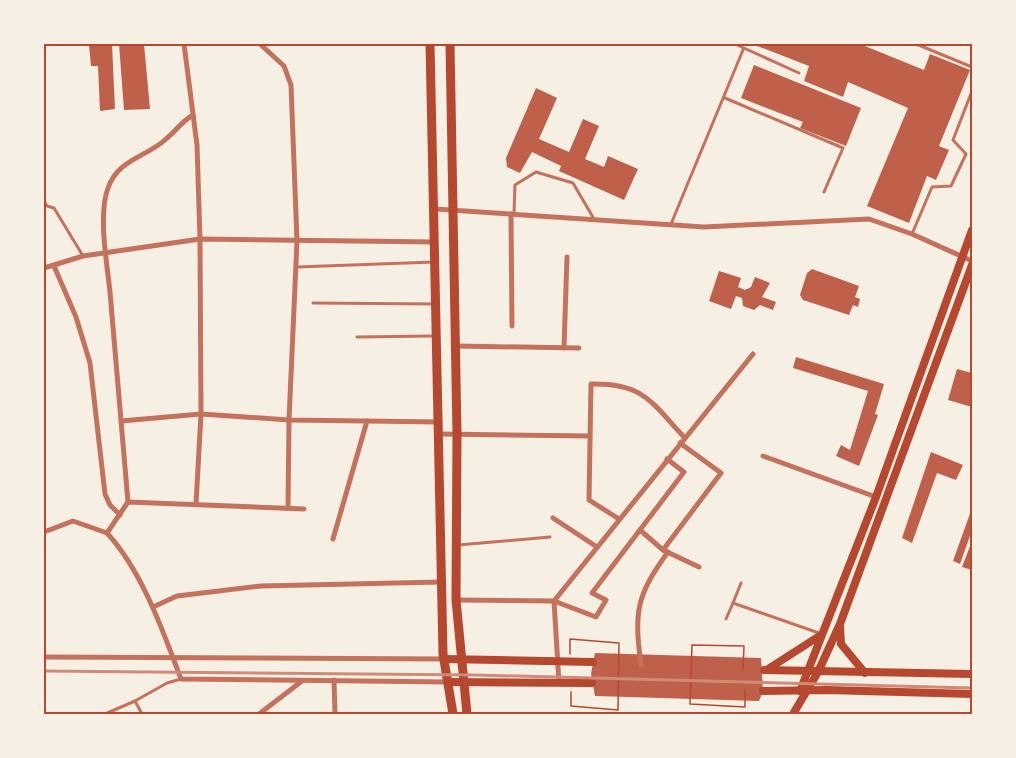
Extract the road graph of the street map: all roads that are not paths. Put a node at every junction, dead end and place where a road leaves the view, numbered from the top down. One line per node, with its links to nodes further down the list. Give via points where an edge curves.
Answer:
1 (184, 44): 12 (street)
2 (260, 44): 23 (street, via 284,66 291,85)
3 (430, 44): 15 (main road)
4 (450, 44): 16 (main road)
5 (735, 44): 7 (lane)
6 (916, 44): 8 (lane)
7 (743, 50): 9 (lane); 11 (lane)
8 (972, 67)
9 (799, 73)
10 (972, 91): 21 (lane, via 953,140 966,154 951,186 932,187)
11 (725, 98): 13 (lane, via 843,148); 19 (lane)
12 (193, 115): 22 (street); 25 (street, via 115,174 107,188 104,209)
13 (824, 192)
14 (44, 201): 26 (lane, via 54,208)
15 (435, 209): 16 (street); 24 (main road)
16 (453, 211): 17 (street); 40 (main road)
17 (513, 214): 18 (street); 18 (lane, via 515,185 536,172 573,183); 37 (street)
18 (594, 219): 19 (street)
19 (671, 224): 21 (street, via 754,226 857,218)
20 (972, 230): 28 (main road)
21 (912, 234): 28 (street)
22 (200, 239): 23 (street); 25 (street); 44 (street)
23 (297, 241): 24 (street); 33 (street)
24 (435, 242): 29 (main road)
25 (106, 253): 26 (street); 46 (street)
26 (83, 256): 32 (street)
27 (567, 257): 41 (street)
28 (962, 257): 30 (street); 55 (main road)
29 (436, 262): 33 (lane); 36 (main road)
30 (972, 263): 34 (main road)
31 (44, 266): 32 (street)
32 (54, 266): 60 (street, via 90,363 105,494)
33 (297, 267): 45 (street)
34 (970, 280): 79 (main road)
35 (313, 303): 36 (lane)
36 (437, 303): 38 (main road)
37 (512, 326)
38 (438, 336): 39 (lane); 48 (main road)
39 (357, 337)
40 (455, 346): 41 (street); 50 (main road)
41 (564, 348): 42 (street)
42 (579, 348)
43 (753, 354): 52 (street)
44 (201, 414): 45 (street); 46 (street); 57 (street)
45 (289, 420): 47 (street); 58 (street)
46 (121, 421): 56 (street)
47 (367, 421): 48 (street); 67 (street)
48 (440, 422): 49 (main road)
49 (440, 434): 50 (street); 72 (main road)
50 (457, 434): 51 (street); 68 (main road)
51 (590, 436): 52 (street, via 591,384 613,383 643,393); 62 (street, via 589,500)
52 (682, 440): 54 (street); 70 (street, via 720,473)
53 (763, 456): 55 (street)
54 (667, 459): 62 (street); 63 (street, via 684,472)
55 (876, 497): 80 (main road)
56 (128, 502): 57 (street); 60 (street)
57 (196, 504): 58 (street)
58 (288, 508): 59 (street)
59 (304, 509)
60 (120, 516): 65 (street)
61 (553, 518): 69 (street)
62 (619, 519): 69 (street)
63 (640, 530): 70 (street); 75 (street, via 592,593 606,600 596,617)
64 (44, 532): 65 (street, via 73,521)
65 (107, 533): 77 (street)
66 (550, 537): 68 (lane)
67 (333, 539)
68 (456, 545): 74 (main road)
69 (597, 548): 75 (street)
70 (666, 551): 71 (street); 87 (street, via 647,581 639,603 636,627)
71 (699, 567)
72 (441, 582): 77 (street, via 261,586 177,596); 84 (main road)
73 (741, 583): 76 (lane)
74 (456, 600): 75 (street); 83 (main road)
75 (554, 601): 85 (street)
76 (733, 603): 78 (lane); 80 (lane)
77 (153, 607): 82 (street)
78 (726, 619)
79 (840, 624): 89 (main road); 90 (main road, via 841,644)
80 (821, 634): 88 (main road); 88 (main road, via 765,670)
81 (44, 657): 82 (street)
82 (173, 658): 84 (street); 92 (street)
83 (460, 658): 84 (main road); 85 (main road); 96 (main road)
84 (444, 659): 95 (main road)
85 (558, 661): 86 (main road); 97 (street)
86 (593, 662)
87 (641, 665)
88 (807, 671): 89 (main road); 100 (main road)
89 (818, 672): 90 (main road); 100 (main road)
90 (865, 673): 91 (main road)
91 (972, 674)
92 (180, 679): 94 (street); 102 (lane)
93 (334, 680): 94 (street); 95 (street); 106 (street)
94 (302, 681): 105 (street)
95 (448, 681): 96 (main road); 107 (main road)
96 (465, 681): 97 (main road); 108 (main road)
97 (559, 683): 98 (main road)
98 (592, 683)
99 (763, 691): 100 (main road)
100 (804, 691): 101 (main road); 109 (main road)
101 (972, 694)
102 (135, 701): 103 (lane); 104 (lane)
103 (105, 714)
104 (142, 714)
105 (259, 714)
106 (335, 714)
107 (453, 714)
108 (467, 714)
109 (793, 714)

